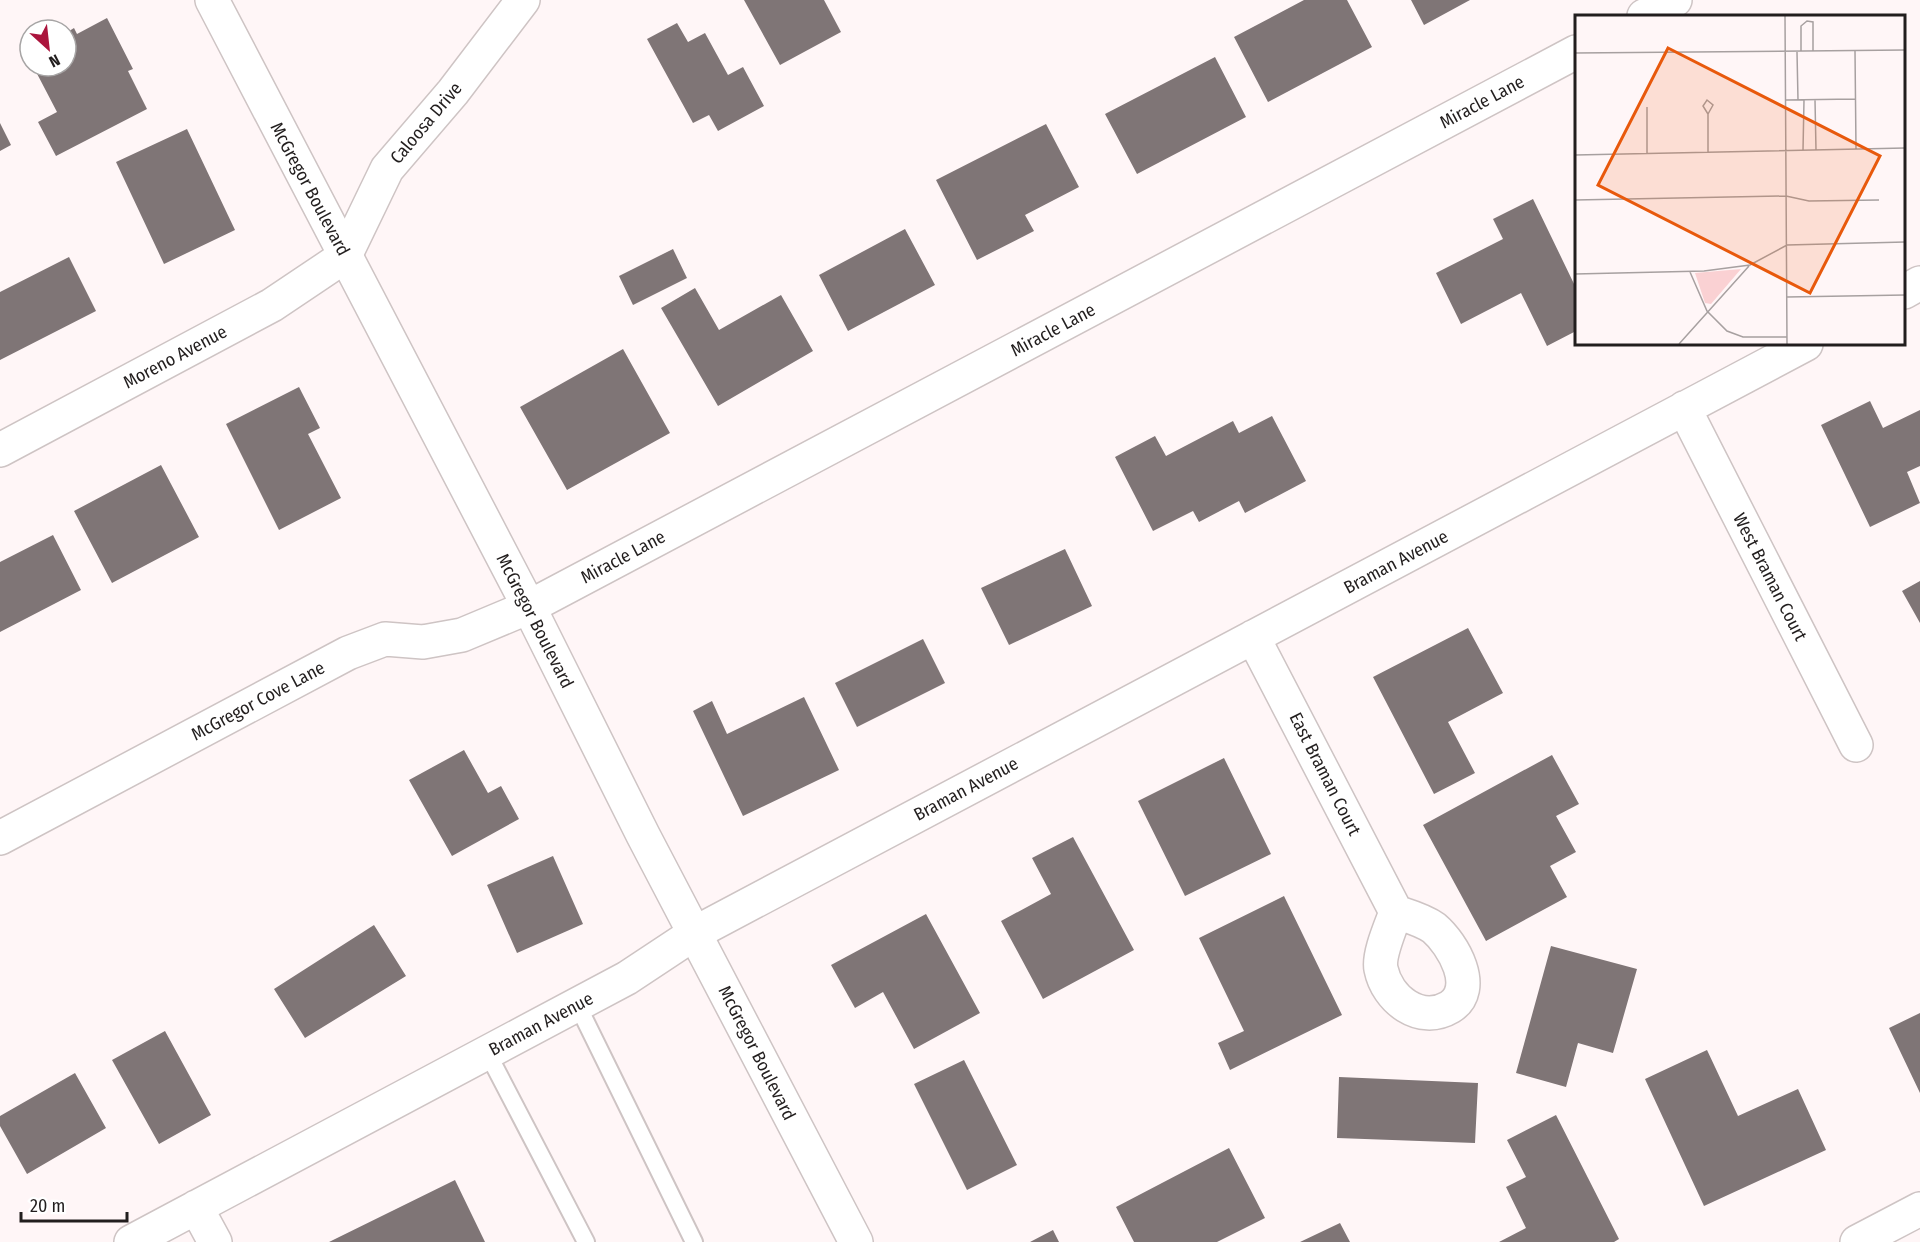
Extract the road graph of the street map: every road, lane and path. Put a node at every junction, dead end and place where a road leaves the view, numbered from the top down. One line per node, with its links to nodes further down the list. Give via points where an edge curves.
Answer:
1 (212, 0): 6 (street, McGregor Boulevard)
2 (523, 0): 6 (street, Caloosa Drive, via 453,92 387,169)
3 (1675, 0): 4 (street)
4 (1646, 15)
5 (1575, 53): 12 (street, Miracle Lane)
6 (345, 256): 11 (street, Moreno Avenue, via 272,305); 12 (street, McGregor Boulevard)
7 (1920, 283): 8 (street)
8 (1905, 291)
9 (1804, 345): 10 (street, Braman Avenue)
10 (1684, 408): 13 (street, Braman Avenue); 14 (street, West Braman Court)
11 (0, 450)
12 (529, 608): 15 (street, McGregor Cove Lane, via 462,635 423,642 385,639 348,653); 17 (street, McGregor Boulevard)
13 (1253, 638): 16 (street, East Braman Court); 17 (street, Braman Avenue)
14 (1856, 745)
15 (0, 838)
16 (1396, 912)
17 (695, 933): 18 (street, Braman Avenue, via 627,978); 26 (street, McGregor Boulevard)
18 (577, 1004): 19 (street, Braman Avenue); 25 (lane)
19 (487, 1052): 20 (street, Braman Avenue); 24 (lane)
20 (196, 1207): 22 (street, Braman Avenue); 23 (street)
21 (1920, 1209): 27 (street)
22 (131, 1242)
23 (215, 1242)
24 (586, 1242)
25 (694, 1242)
26 (856, 1242)
27 (1857, 1242)

